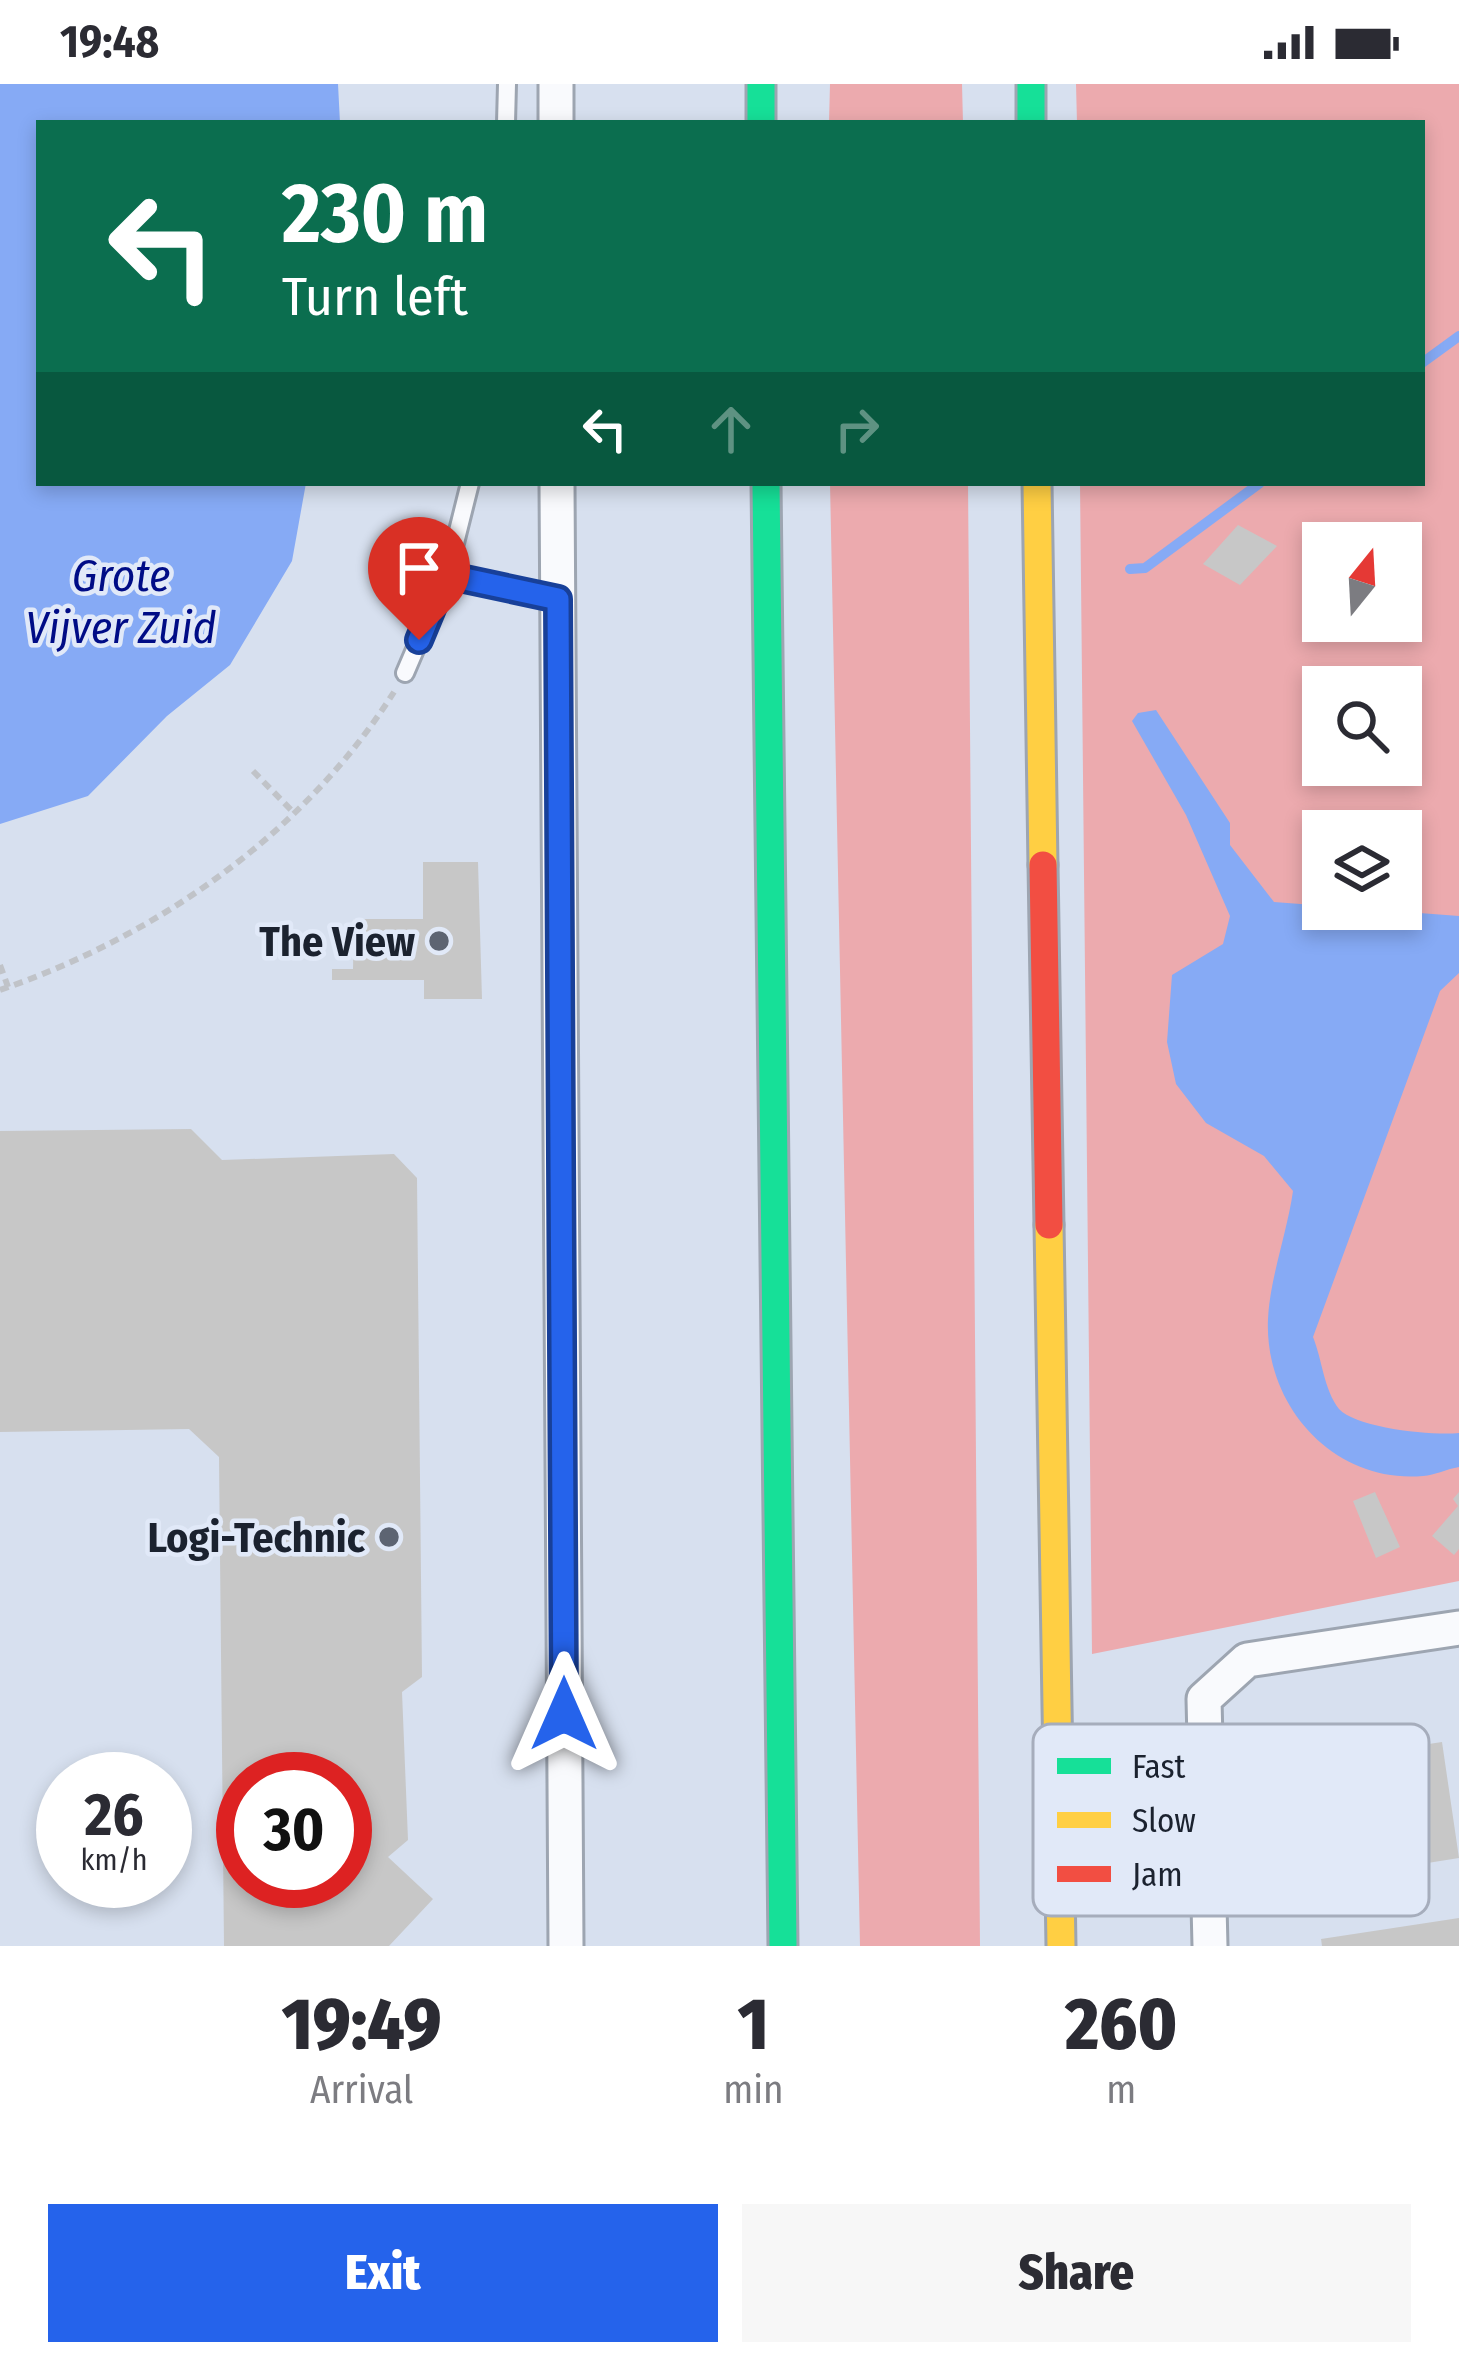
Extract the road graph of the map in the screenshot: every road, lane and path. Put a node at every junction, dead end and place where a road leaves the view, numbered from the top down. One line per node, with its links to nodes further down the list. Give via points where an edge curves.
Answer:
1 (507, 84): 5 (lane)
2 (556, 84): 6 (street)
3 (761, 84): 7 (highway)
4 (1031, 84): 8 (highway)
5 (506, 120)
6 (556, 120)
7 (761, 120)
8 (1031, 120)
9 (469, 486): 13 (lane)
10 (557, 486): 14 (street)
11 (766, 486): 26 (highway)
12 (1037, 486): 21 (highway)
13 (446, 575): 14 (lane); 15 (lane)
14 (558, 599): 25 (street)
15 (405, 673): 17 (path, via 360,745)
16 (253, 771): 17 (path)
17 (294, 813): 19 (path, via 144,930)
18 (0, 965): 19 (path)
19 (4, 989)
20 (1459, 1628): 22 (street, via 1247,1660 1204,1699)
21 (1057, 1724)
22 (1205, 1724)
23 (1060, 1916): 27 (highway)
24 (1209, 1916): 28 (street)
25 (566, 1946)
26 (784, 1946)
27 (1060, 1946)
28 (1210, 1946)

